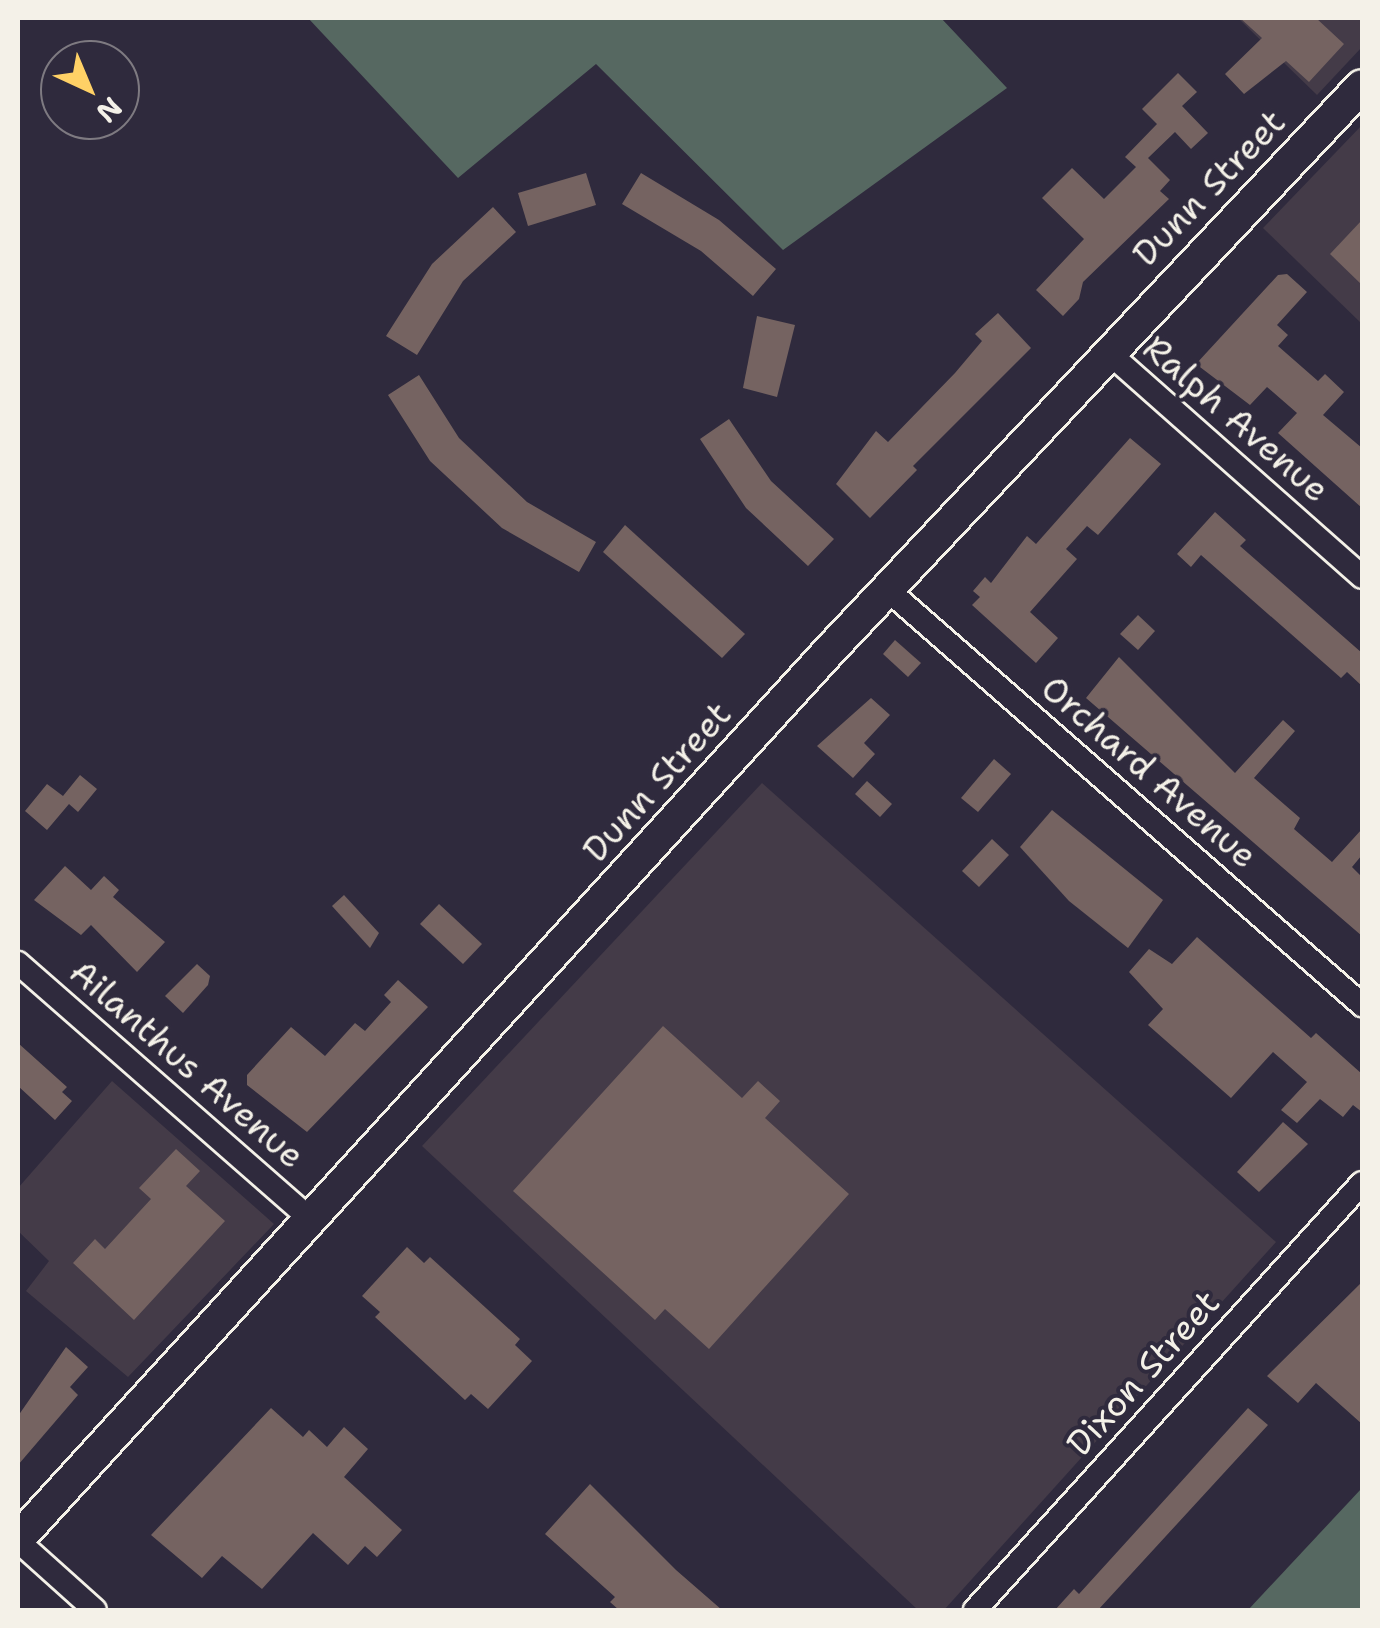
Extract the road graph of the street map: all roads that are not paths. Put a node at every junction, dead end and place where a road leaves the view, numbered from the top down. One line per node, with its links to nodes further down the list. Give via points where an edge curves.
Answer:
1 (1362, 86): 2 (street, Dunn Street)
2 (1108, 352): 3 (street, Ralph Avenue); 4 (street, Dunn Street)
3 (1362, 577)
4 (888, 591): 6 (street, Orchard Avenue); 8 (street, Dunn Street)
5 (18, 963): 8 (street, Ailanthus Avenue)
6 (1362, 1005)
7 (1362, 1183): 11 (street, Dixon Street)
8 (309, 1218): 9 (street, Dunn Street)
9 (18, 1540): 10 (street)
10 (95, 1610)
11 (974, 1610)

